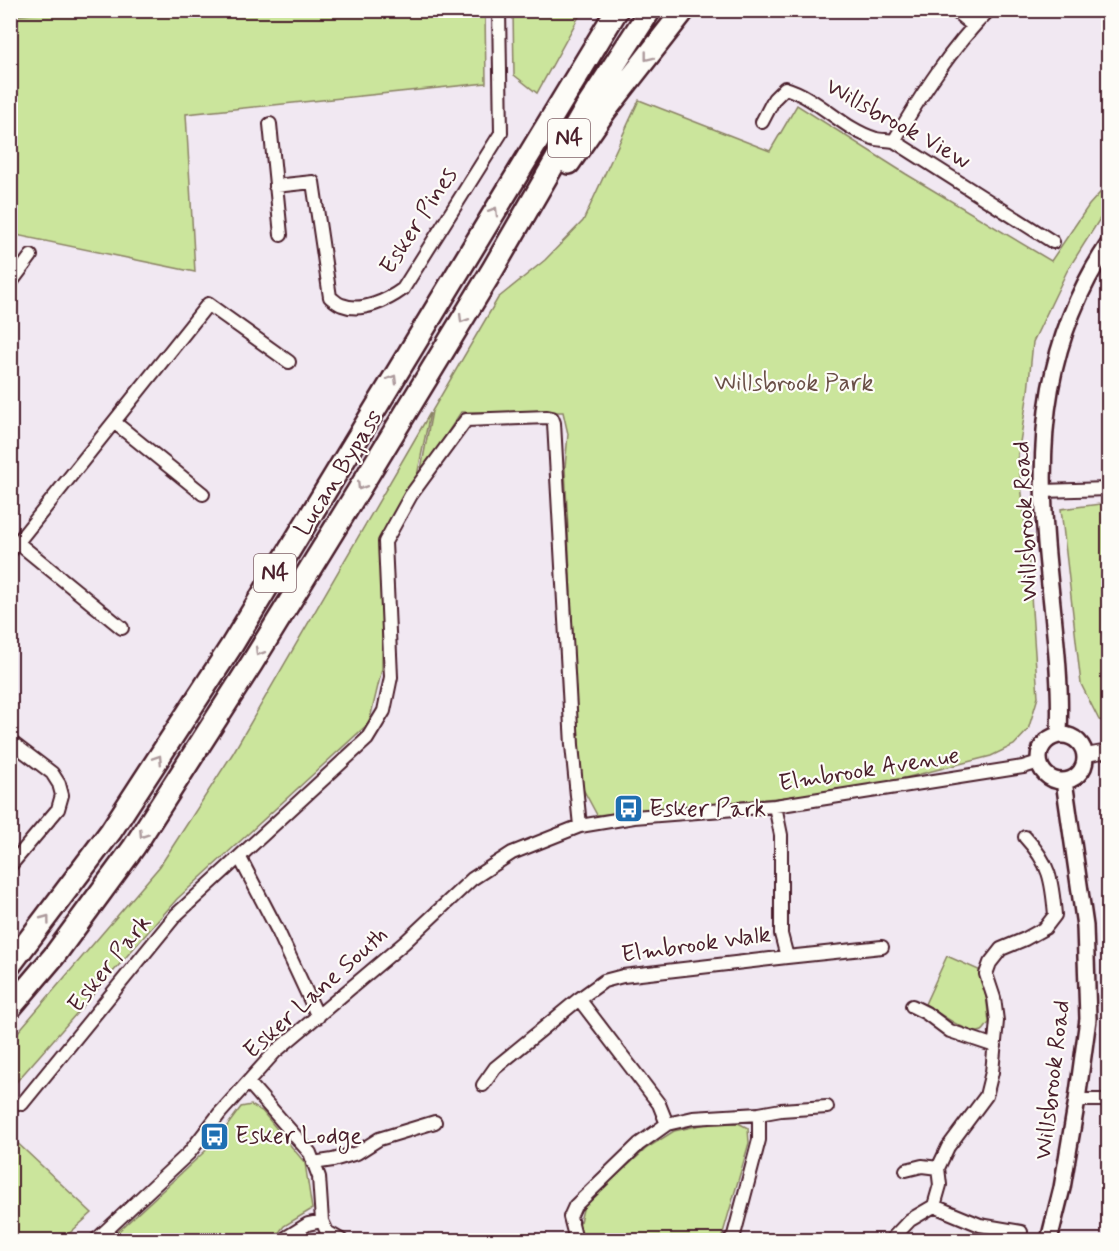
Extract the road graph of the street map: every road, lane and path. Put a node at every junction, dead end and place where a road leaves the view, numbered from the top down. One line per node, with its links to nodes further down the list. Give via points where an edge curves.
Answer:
1 (499, 10): 13 (street, Esker Pines, via 501,133 403,289 390,298 358,307 343,306 330,297 313,182)
2 (602, 10): 12 (highway)
3 (617, 10): 12 (highway, Lucan Bypass / N4)
4 (650, 10): 18 (highway, Lucan Bypass / N4, via 585,110)
5 (684, 10): 18 (highway, one-way to 18, via 605,111)
6 (954, 10): 8 (street)
7 (989, 10): 8 (street)
8 (973, 26): 11 (street)
9 (762, 122): 11 (street, Willsbrook View, via 785,88 800,92 859,131 876,139)
10 (270, 124): 13 (street)
11 (894, 141): 15 (street, Willsbrook View)
12 (519, 169): 41 (highway, Lucan Bypass / N4, one-way to 12, via 111,831 232,645)
13 (275, 186): 14 (street)
14 (280, 234)
15 (1053, 242)
16 (1108, 245): 23 (street, Willsbrook Road, via 1071,318 1057,356 1046,407)
17 (31, 256): 19 (street)
18 (493, 269): 44 (highway, Lucan Bypass / N4, one-way to 44, via 252,663 134,847 54,956)
19 (10, 284)
20 (289, 362): 21 (street, via 208,304)
21 (114, 422): 24 (street); 25 (street)
22 (1108, 489): 23 (street)
23 (1042, 491): 27 (street, Willsbrook Road, via 1057,650)
24 (203, 494)
25 (14, 548): 26 (street)
26 (122, 628)
27 (1059, 734): 30 (street, via 1074,738); 31 (street, via 1046,741 1038,754)
28 (10, 741): 38 (street, via 52,773 62,795 58,809)
29 (1108, 751): 30 (street)
30 (1086, 755): 32 (street, via 1082,771)
31 (1039, 762): 32 (street, via 1050,778); 33 (street, Elmbrook Avenue)
32 (1064, 782): 49 (street, Willsbrook Road, via 1085,926 1088,1018)
33 (775, 806): 34 (street, Elmbrook Avenue); 40 (street, Elmbrook Walk, via 781,835 781,934)
34 (597, 823): 35 (street, Esker Lane South)
35 (580, 826): 37 (street, Esker Park, via 554,423 547,417 466,420 411,495 385,542 391,677 384,711 367,739); 45 (street, Esker Lane South, via 512,853 472,879)
36 (1025, 837): 46 (street, via 1036,849 1052,883 1055,915 1045,928 1001,949 990,963 986,974 997,1022)
37 (240, 858): 45 (street); 51 (street, Esker Park, via 176,915)
38 (10, 866)
39 (882, 947): 40 (street)
40 (786, 957): 42 (street, Elmbrook Walk, via 623,976 604,981)
41 (10, 965)
42 (579, 999): 48 (street, Elmbrook Walk, via 495,1068); 55 (street, via 659,1104)
43 (912, 1006): 46 (street, via 950,1031)
44 (10, 1008)
45 (318, 1017): 47 (street, Esker Lane South, via 275,1052)
46 (995, 1046): 57 (street, via 986,1096 948,1147)
47 (248, 1082): 56 (street, via 310,1153); 62 (street, Esker Lane South, via 189,1153)
48 (483, 1085)
49 (1077, 1100): 50 (street); 68 (street, Willsbrook Road)
50 (1108, 1100)
51 (21, 1104)
52 (827, 1107): 53 (street)
53 (759, 1114): 55 (street, via 693,1118); 66 (street, via 759,1140)
54 (435, 1122): 56 (street, via 379,1139 357,1153)
55 (667, 1124): 65 (street, via 639,1144 575,1206 570,1217)
56 (313, 1163): 60 (street, via 319,1177)
57 (938, 1168): 58 (street); 59 (street, via 940,1185)
58 (906, 1170)
59 (934, 1206): 61 (street, via 980,1225); 67 (street, via 910,1221)
60 (322, 1221): 63 (street, via 308,1224); 64 (street, via 327,1232)
61 (1021, 1232)
62 (96, 1240)
63 (285, 1240)
64 (341, 1240)
65 (576, 1240)
66 (730, 1240)
67 (891, 1240)
68 (1049, 1240)

